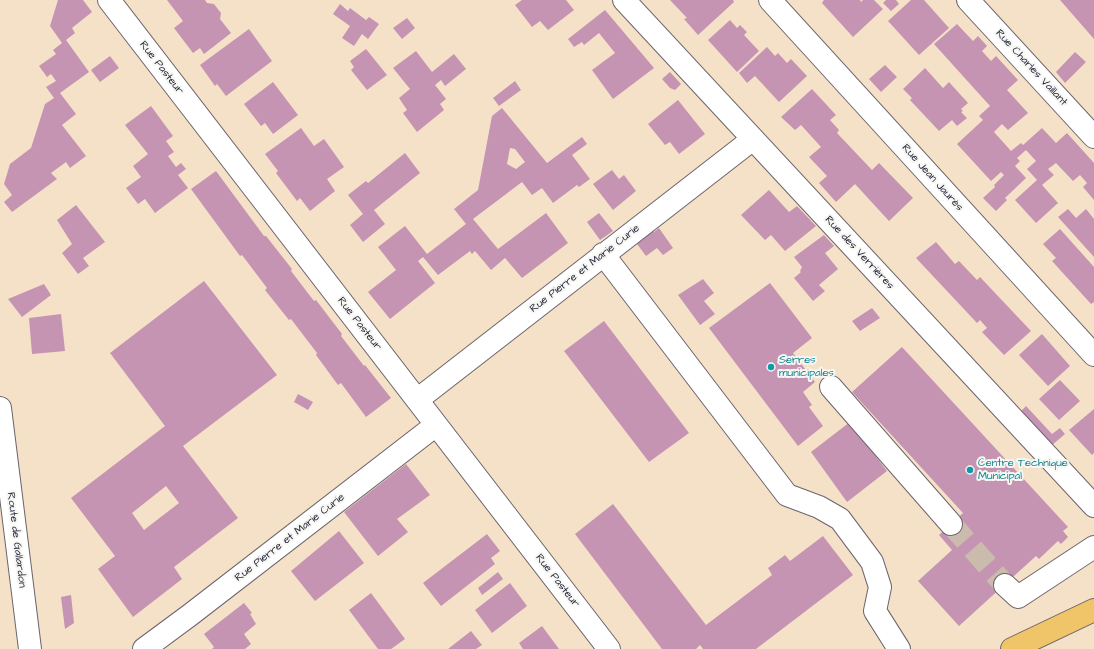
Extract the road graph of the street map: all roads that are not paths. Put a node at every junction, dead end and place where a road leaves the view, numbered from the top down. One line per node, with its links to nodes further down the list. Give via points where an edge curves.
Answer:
1 (109, 0): 10 (street, Rue Pasteur)
2 (624, 0): 6 (street, Rue des Verrières)
3 (770, 0): 8 (street, Rue Jean Jaurès)
4 (968, 0): 5 (street, Rue Charles Vaillant)
5 (1094, 137)
6 (753, 139): 7 (street, Rue Pierre et Marie Curie); 13 (street, Rue des Verrières)
7 (603, 254): 10 (street, Rue Pierre et Marie Curie); 22 (street, via 787,495 820,507 845,525 872,562 880,587 874,611)
8 (1094, 355)
9 (831, 387): 14 (street)
10 (417, 400): 12 (street, Rue Pasteur)
11 (0, 408): 19 (street, Route de Gallardon)
12 (436, 426): 20 (street, Rue Pierre et Marie Curie); 21 (street, Rue Pasteur)
13 (1094, 506)
14 (951, 524)
15 (1094, 547): 16 (street, via 1018,597)
16 (1005, 584)
17 (1094, 610): 23 (main road)
18 (1094, 619): 24 (main road)
19 (30, 649)
20 (144, 649)
21 (609, 649)
22 (899, 649)
23 (1012, 649)
24 (1047, 649)

